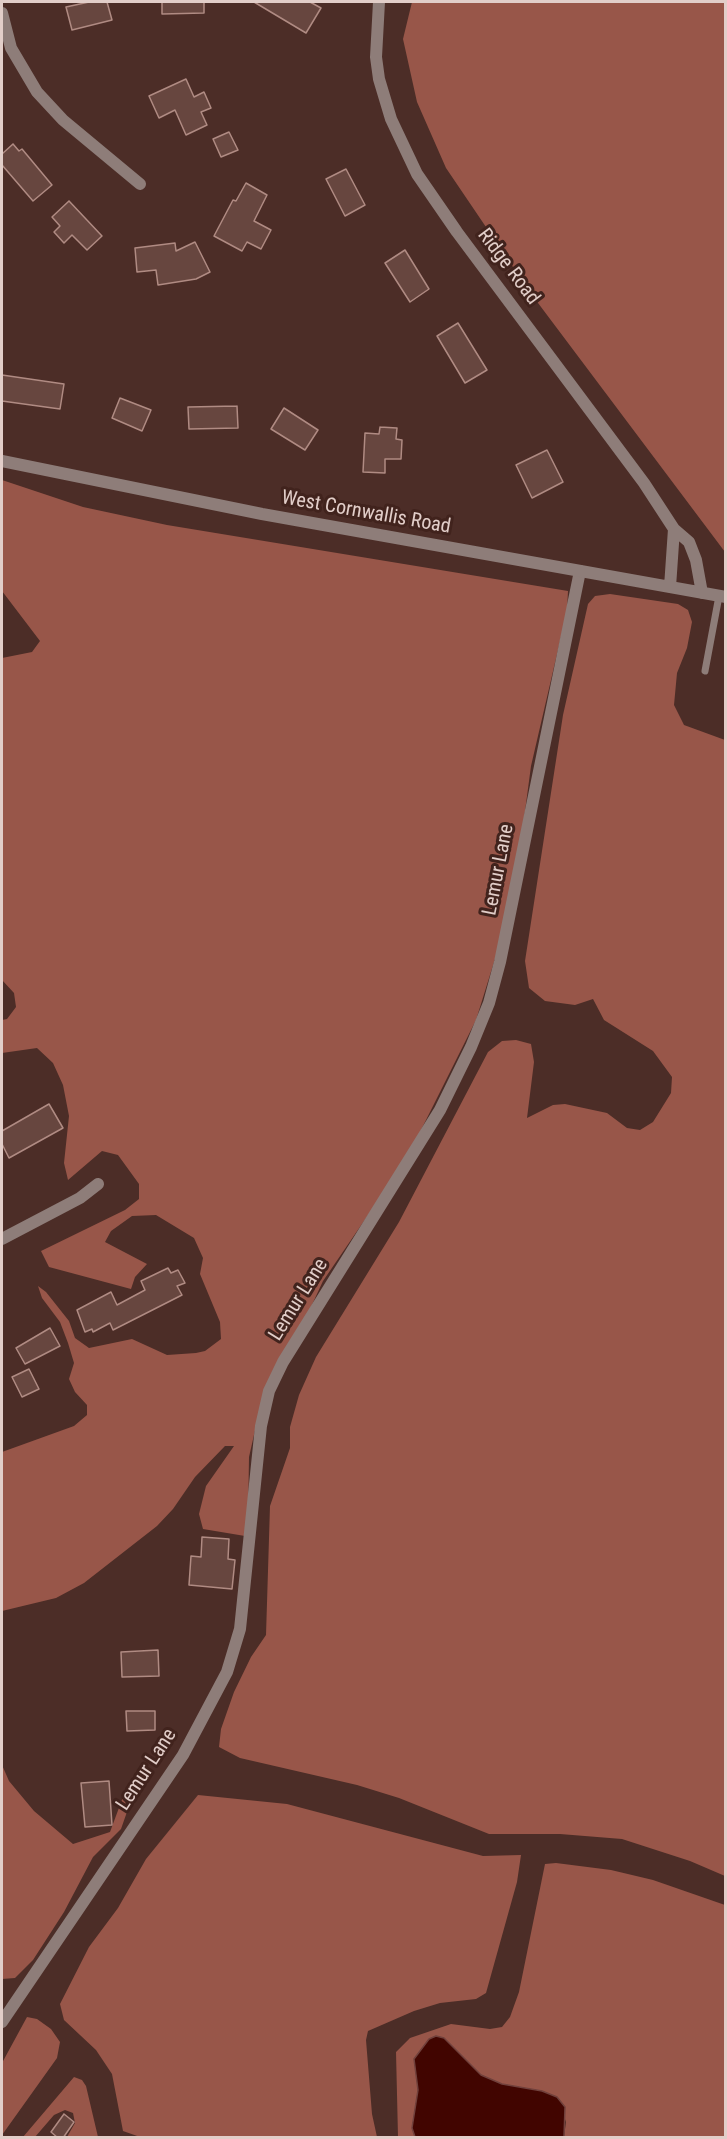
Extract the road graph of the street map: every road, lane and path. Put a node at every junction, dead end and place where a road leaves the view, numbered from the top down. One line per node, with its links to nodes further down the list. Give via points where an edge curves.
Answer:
1 (379, 2): 5 (street, Ridge Road, via 379,79 391,119 417,174)
2 (2, 13): 3 (street, via 12,48 37,92 63,120)
3 (140, 184)
4 (2, 461): 6 (street, West Cornwallis Road, via 262,514)
5 (674, 529): 7 (street); 8 (street, Ridge Road, via 689,542)
6 (580, 571): 7 (street, West Cornwallis Road); 13 (street, Lemur Lane, via 489,1003 440,1110 283,1362 269,1391 261,1426 240,1629 227,1672 183,1755)
7 (670, 587): 8 (street, West Cornwallis Road)
8 (702, 593): 9 (street, West Cornwallis Road)
9 (722, 597): 10 (lane)
10 (705, 671)
11 (98, 1184): 12 (street, via 80,1198)
12 (2, 1239)
13 (2, 2022)

